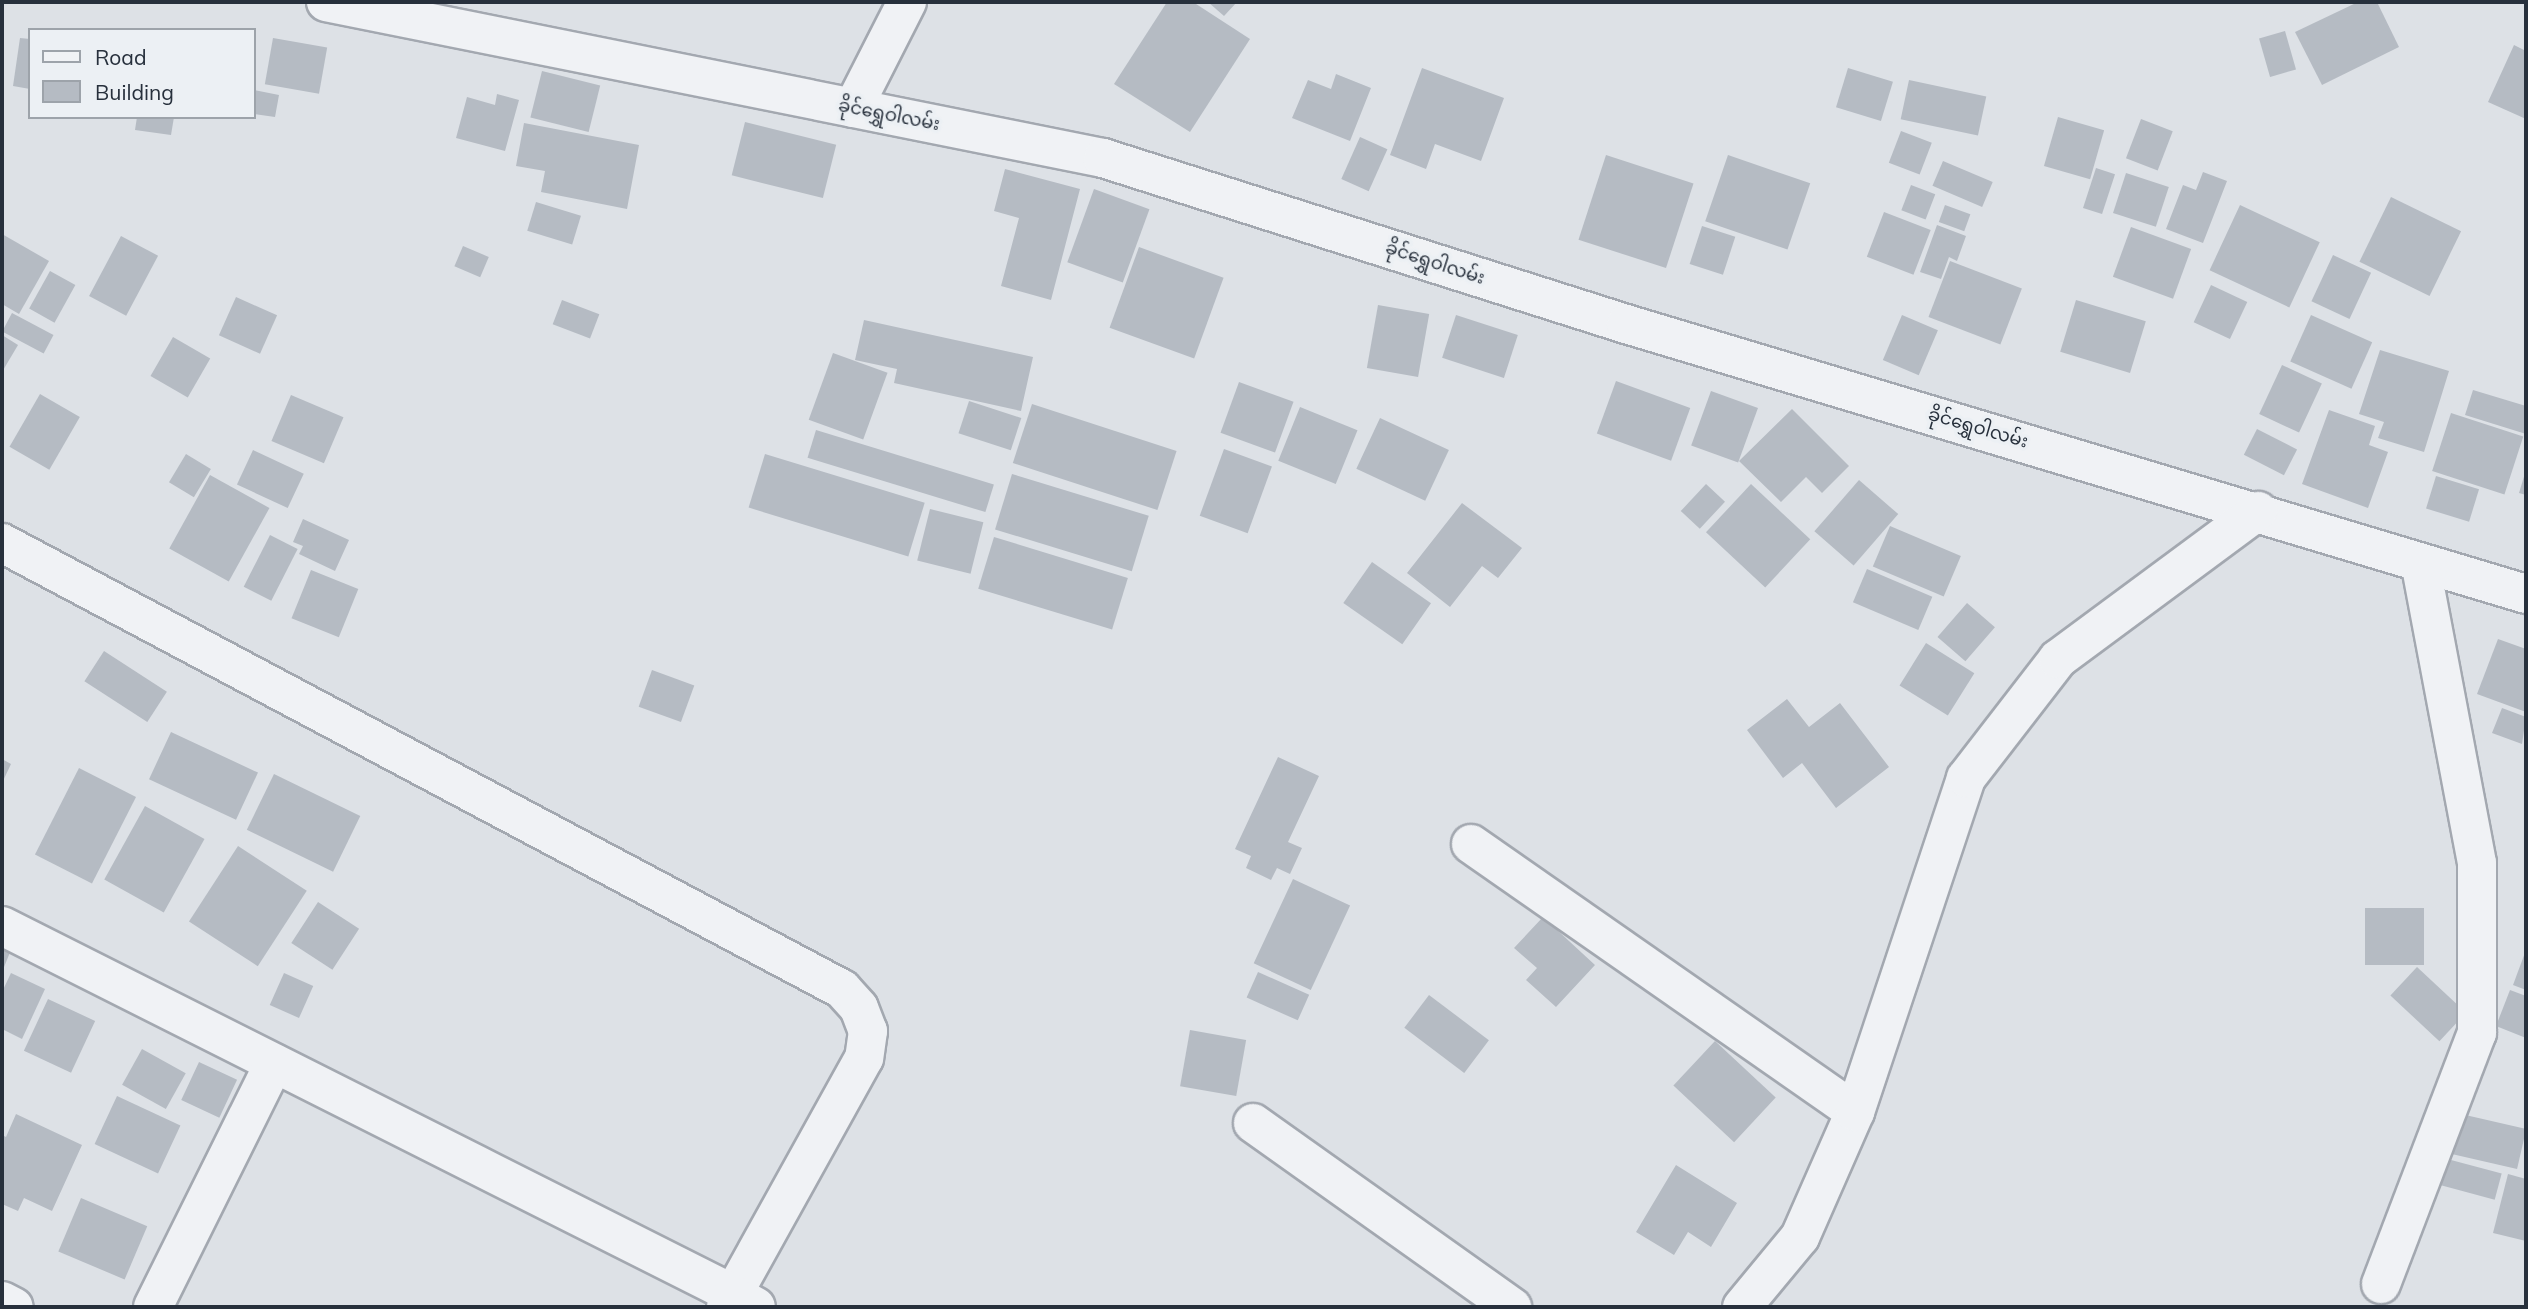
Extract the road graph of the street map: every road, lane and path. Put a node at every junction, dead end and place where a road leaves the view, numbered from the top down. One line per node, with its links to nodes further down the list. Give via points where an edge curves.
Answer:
1 (326, 2): 3 (street, ခိုင်ရွှေဝါလမ်း)
2 (907, 2): 3 (street)
3 (853, 108): 4 (street, ခိုင်ရွှေဝါလမ်း, via 1104,159 1626,324)
4 (2258, 511): 6 (street, ခိုင်ရွှေဝါလမ်း); 11 (street, via 2058,659 1966,778)
5 (2, 543): 15 (street, via 842,989 859,1008 868,1031 864,1058)
6 (2421, 566): 7 (street, ခိုင်ရွှေဝါလမ်း); 13 (street, via 2477,863 2477,1033)
7 (2526, 594)
8 (1471, 844): 11 (street)
9 (2, 926): 10 (street)
10 (274, 1063): 15 (street); 17 (street)
11 (1855, 1112): 19 (street, via 1800,1237)
12 (1253, 1123): 18 (street)
13 (2381, 1284)
14 (2, 1301): 16 (street)
15 (738, 1303)
16 (14, 1307)
17 (153, 1307)
18 (1512, 1307)
19 (1742, 1307)

